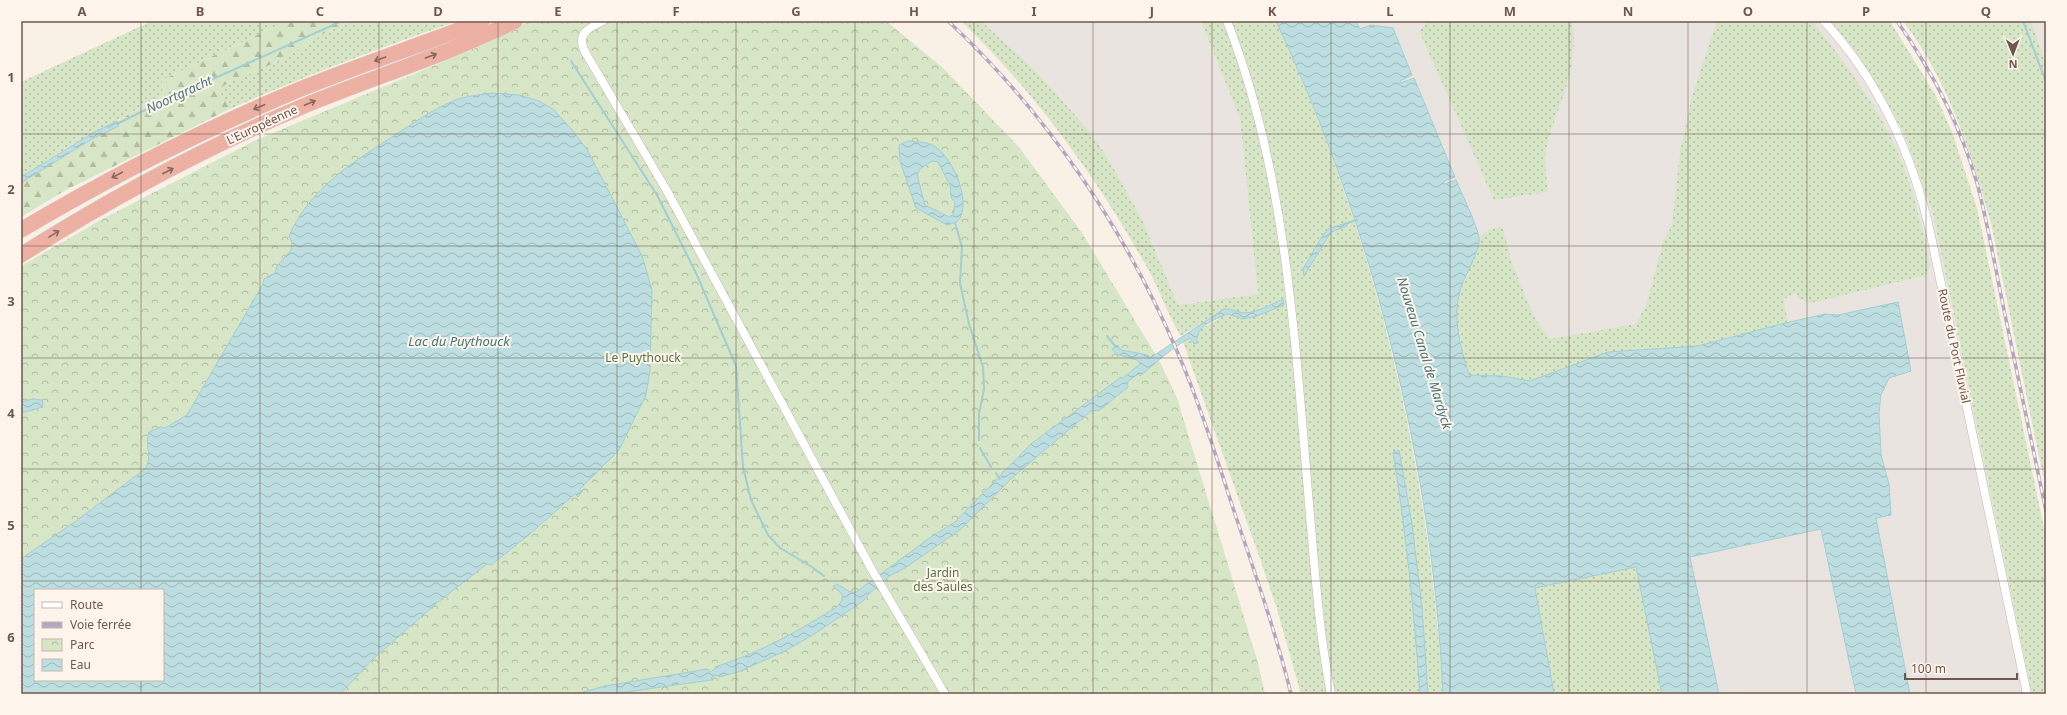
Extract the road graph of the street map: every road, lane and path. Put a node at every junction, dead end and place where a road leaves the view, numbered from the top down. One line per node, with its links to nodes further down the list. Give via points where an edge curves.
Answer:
1 (482, 21): 6 (highway, L'Européenne, one-way to 6, via 340,74 243,114 133,167)
2 (515, 21): 7 (highway, L'Européenne, one-way to 2, via 130,191 233,138 326,97)
3 (603, 21): 8 (street, via 583,33 581,38 585,52 676,207 874,575)
4 (1227, 21): 9 (street, via 1258,119 1280,238 1294,343 1321,638)
5 (1824, 21): 10 (street, Route du Port Fluvial, via 1850,52 1882,100 1901,138 1919,185)
6 (21, 230)
7 (21, 255)
8 (945, 694)
9 (1331, 694)
10 (2027, 694)

